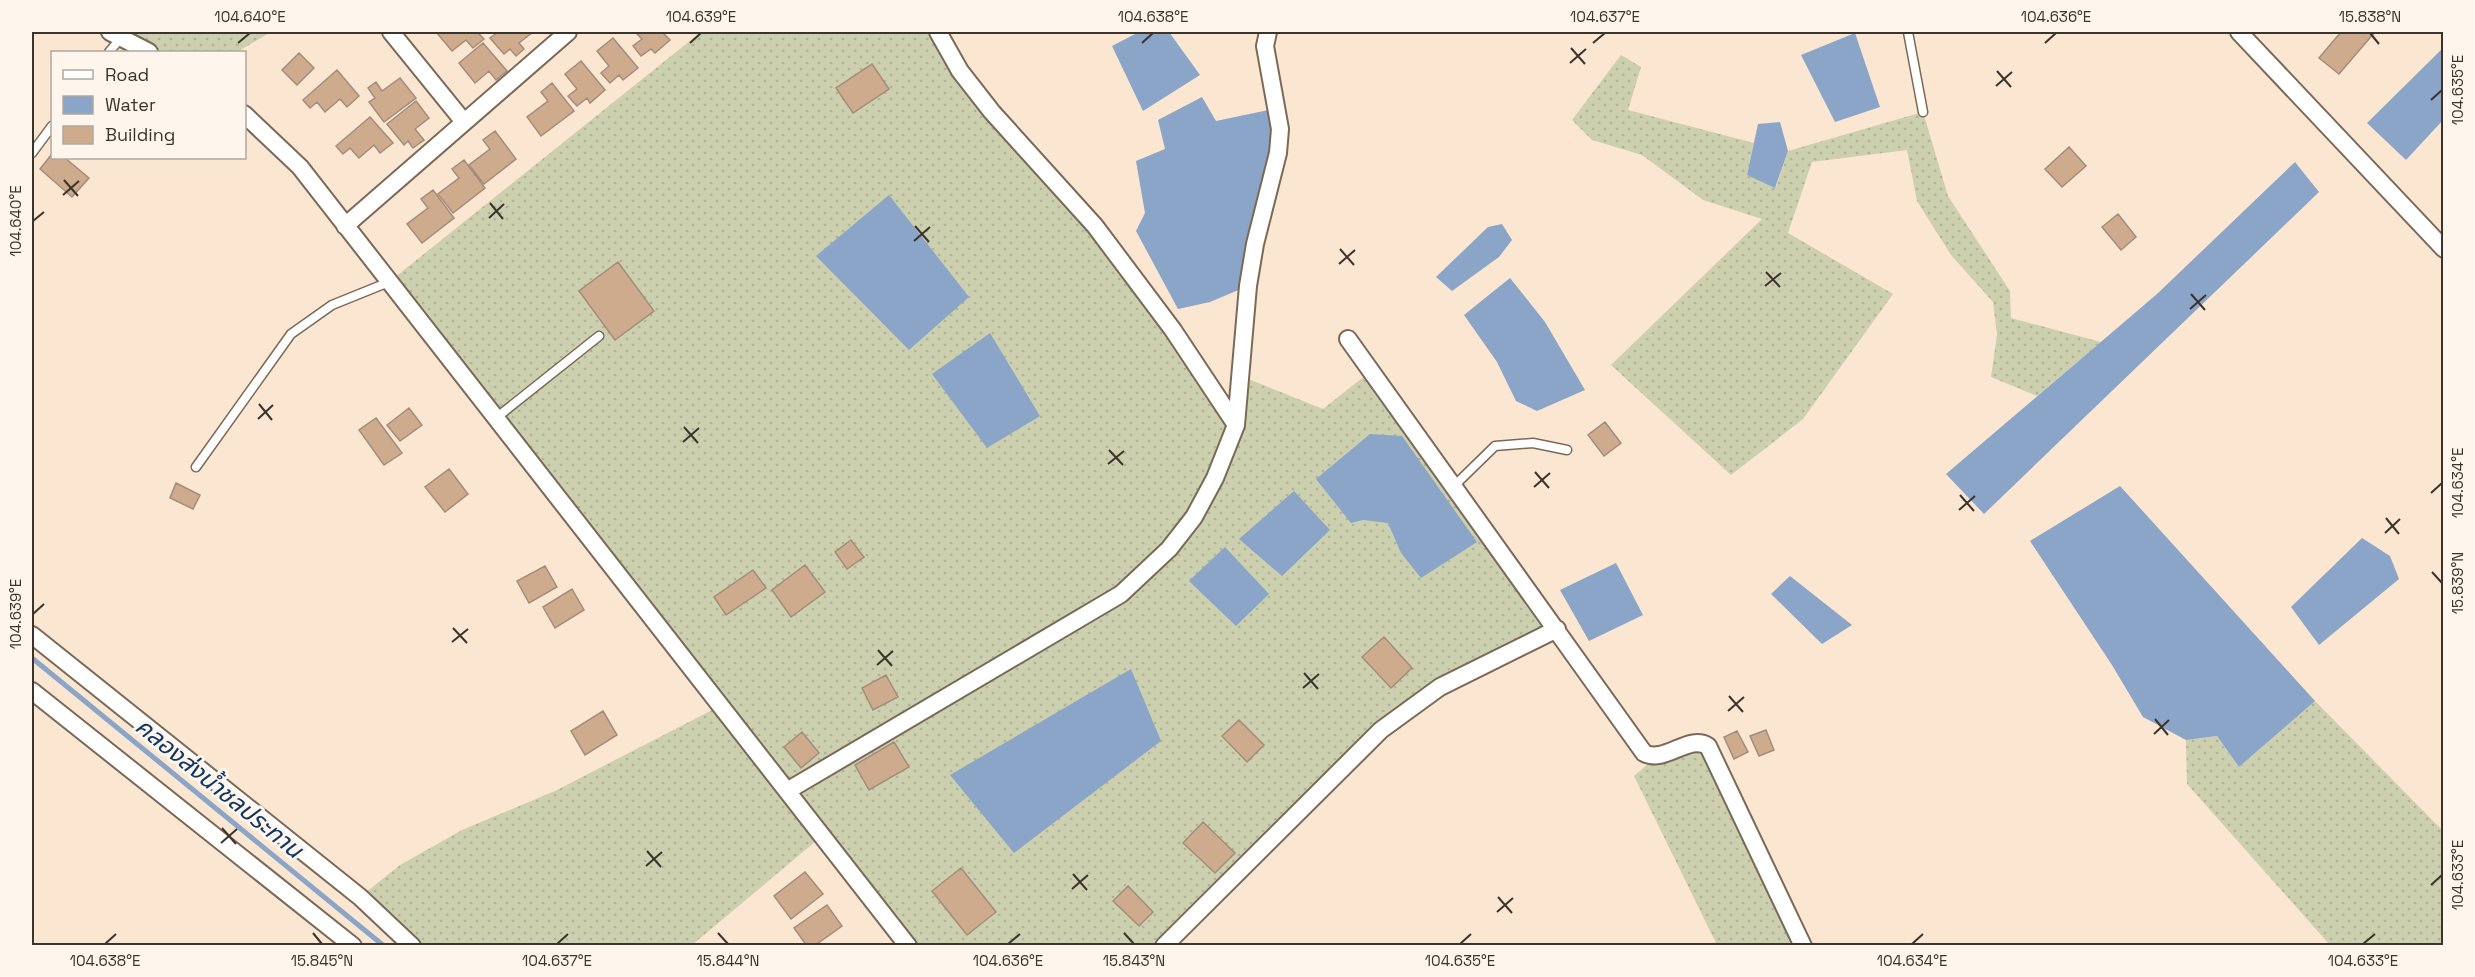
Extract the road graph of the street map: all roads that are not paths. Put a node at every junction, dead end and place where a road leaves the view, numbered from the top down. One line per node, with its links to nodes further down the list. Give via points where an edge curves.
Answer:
1 (391, 32): 12 (street)
2 (938, 32): 21 (street, via 960,71 992,112 1095,226 1173,330)
3 (1268, 32): 21 (street, via 1265,46 1278,108 1278,153 1253,254)
4 (1908, 32): 10 (lane)
5 (2239, 32): 16 (street)
6 (564, 33): 12 (street)
7 (115, 35): 8 (lane); 9 (street)
8 (109, 51)
9 (147, 51)
10 (1923, 112)
11 (246, 116): 15 (street, via 300,167)
12 (464, 122): 15 (street)
13 (51, 127): 14 (lane)
14 (32, 153)
15 (345, 226): 17 (street)
16 (2444, 249)
17 (389, 282): 20 (street); 23 (lane, via 332,305 291,334)
18 (599, 336): 20 (lane)
19 (1348, 339): 24 (street)
20 (495, 419): 28 (street)
21 (1236, 424): 28 (street, via 1215,478 1194,517 1169,549 1121,594)
22 (1567, 450): 24 (lane, via 1533,443 1495,446)
23 (196, 467)
24 (1454, 486): 25 (street)
25 (1557, 629): 32 (street, via 1440,687 1381,730); 33 (street, via 1644,753 1657,756 1697,743 1708,746)
26 (32, 635): 30 (street, via 360,897)
27 (32, 691): 29 (street)
28 (787, 791): 31 (street)
29 (353, 945)
30 (412, 945)
31 (908, 945)
32 (1164, 945)
33 (1803, 945)

